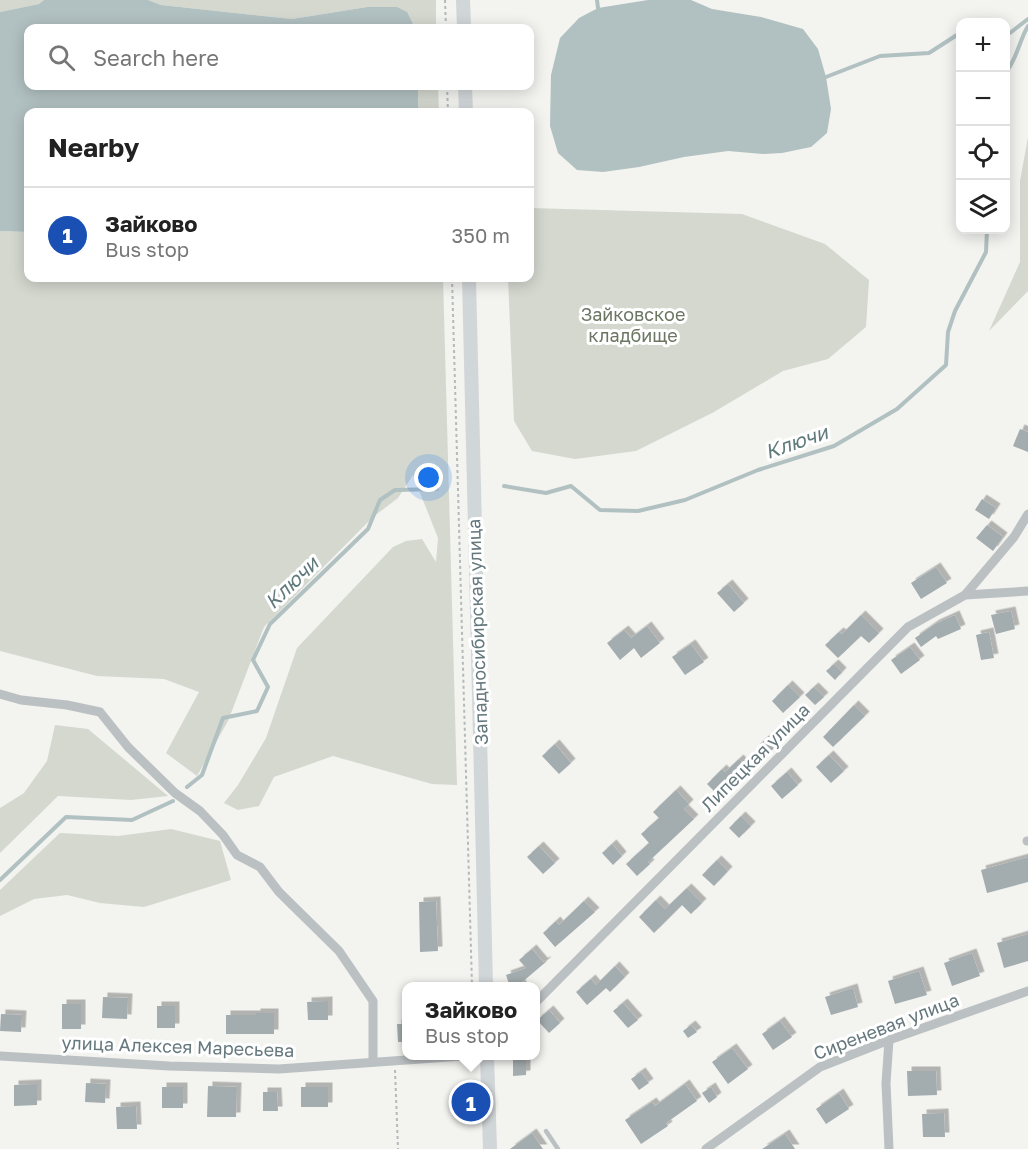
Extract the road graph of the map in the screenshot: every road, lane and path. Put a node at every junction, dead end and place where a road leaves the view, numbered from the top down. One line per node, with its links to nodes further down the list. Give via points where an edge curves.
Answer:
1 (445, 0): 3 (path)
2 (463, 0): 4 (main road)
3 (446, 24)
4 (464, 24)
5 (447, 90): 7 (path)
6 (465, 90): 8 (main road)
7 (448, 108)
8 (466, 108)
9 (453, 282): 15 (path)
10 (469, 282): 16 (main road, Западносибирская улица)
11 (1028, 514): 13 (street, via 1014,537)
12 (1028, 591): 13 (street, Липецкая улица)
13 (965, 595): 18 (street, Липецкая улица, via 908,627)
14 (0, 694): 24 (street, via 100,712 128,747 175,793 200,811 237,855 260,867 279,892 339,951 373,1001)
15 (472, 982)
16 (486, 982)
17 (1028, 991): 19 (street, Сиреневая улица)
18 (540, 998)
19 (888, 1040): 29 (street, Сиреневая улица, via 820,1067); 30 (street)
20 (0, 1056): 24 (street, улица Алексея Маресьева, via 268,1069)
21 (409, 1060): 23 (street, улица Алексея Маресьева)
22 (487, 1060): 27 (main road)
23 (395, 1061): 24 (street, улица Алексея Маресьева); 26 (path)
24 (374, 1062)
25 (546, 1131): 28 (lane)
26 (398, 1149)
27 (490, 1149)
28 (558, 1149)
29 (706, 1149)
30 (889, 1149)

